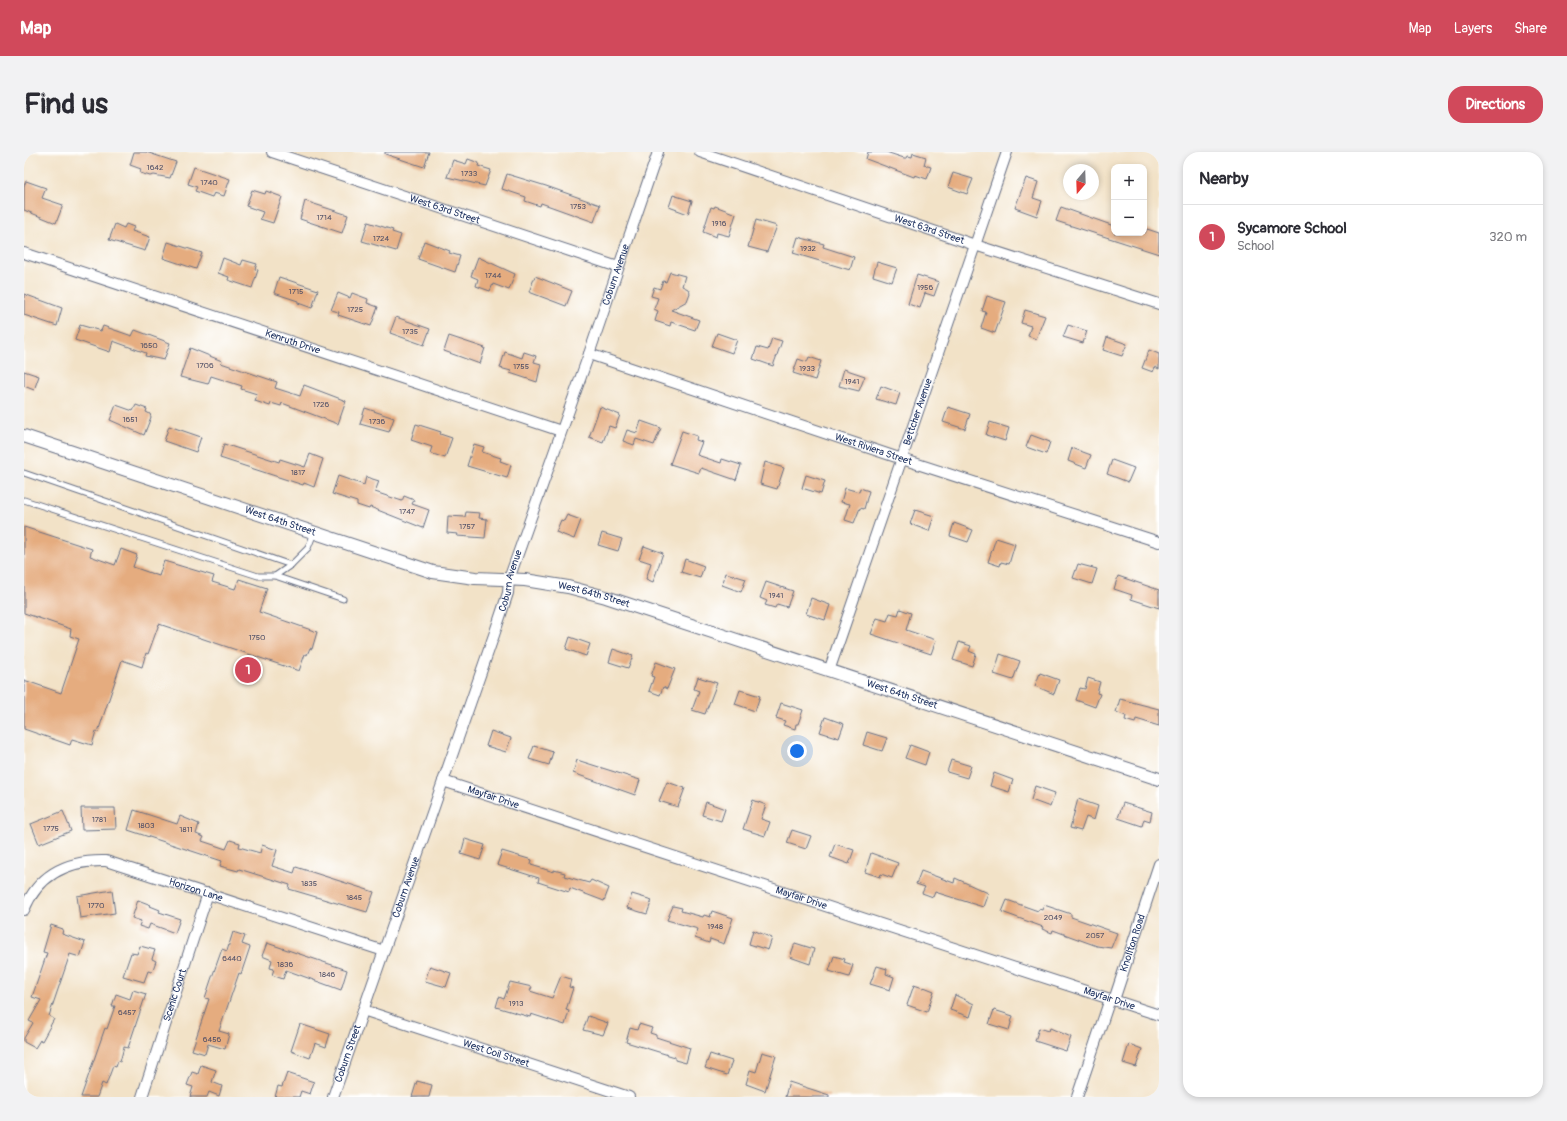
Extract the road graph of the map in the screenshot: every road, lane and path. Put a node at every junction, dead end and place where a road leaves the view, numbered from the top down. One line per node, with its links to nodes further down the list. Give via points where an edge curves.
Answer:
1 (272, 152): 7 (street, West 63rd Street)
2 (658, 152): 7 (street, Coburn Avenue)
3 (700, 152): 5 (street, West 63rd Street)
4 (1007, 152): 5 (street, Bettcher Avenue)
5 (975, 245): 8 (street, West 63rd Street); 12 (street, Bettcher Avenue)
6 (24, 254): 10 (street, Kenruth Drive)
7 (618, 267): 9 (street, Coburn Avenue)
8 (1159, 304)
9 (589, 354): 10 (street, Coburn Avenue); 12 (street, West Riviera Street)
10 (562, 431): 19 (street, Coburn Avenue)
11 (24, 436): 15 (street, West 64th Street)
12 (902, 459): 16 (street, West Riviera Street); 21 (street, Bettcher Avenue)
13 (24, 472): 17 (lane)
14 (24, 500): 18 (lane, via 258,576)
15 (314, 532): 17 (lane, via 308,548); 19 (street, West 64th Street, via 433,572 475,578)
16 (1159, 542)
17 (292, 565): 18 (lane)
18 (275, 576): 20 (lane)
19 (509, 579): 21 (street, West 64th Street, via 568,587 606,597); 23 (street, Coburn Avenue, via 508,593)
20 (343, 599)
21 (829, 671): 22 (street, West 64th Street)
22 (1159, 779)
23 (443, 781): 27 (street, Coburn Avenue); 28 (street, Mayfair Drive)
24 (1159, 864): 28 (street, Knollton Road)
25 (208, 893): 26 (street, Horizon Lane, via 117,863 90,860 69,865 49,876 34,891); 27 (street, Horizon Lane); 31 (street, Scenic Court)
26 (24, 910)
27 (384, 951): 29 (street, Coburn Avenue)
28 (1112, 1000): 30 (street, Mayfair Drive); 34 (street, Knollton Road)
29 (363, 1010): 32 (street, Coburn Street); 33 (street, West Coil Street)
30 (1159, 1015)
31 (142, 1097)
32 (333, 1097)
33 (630, 1097)
34 (1077, 1097)

